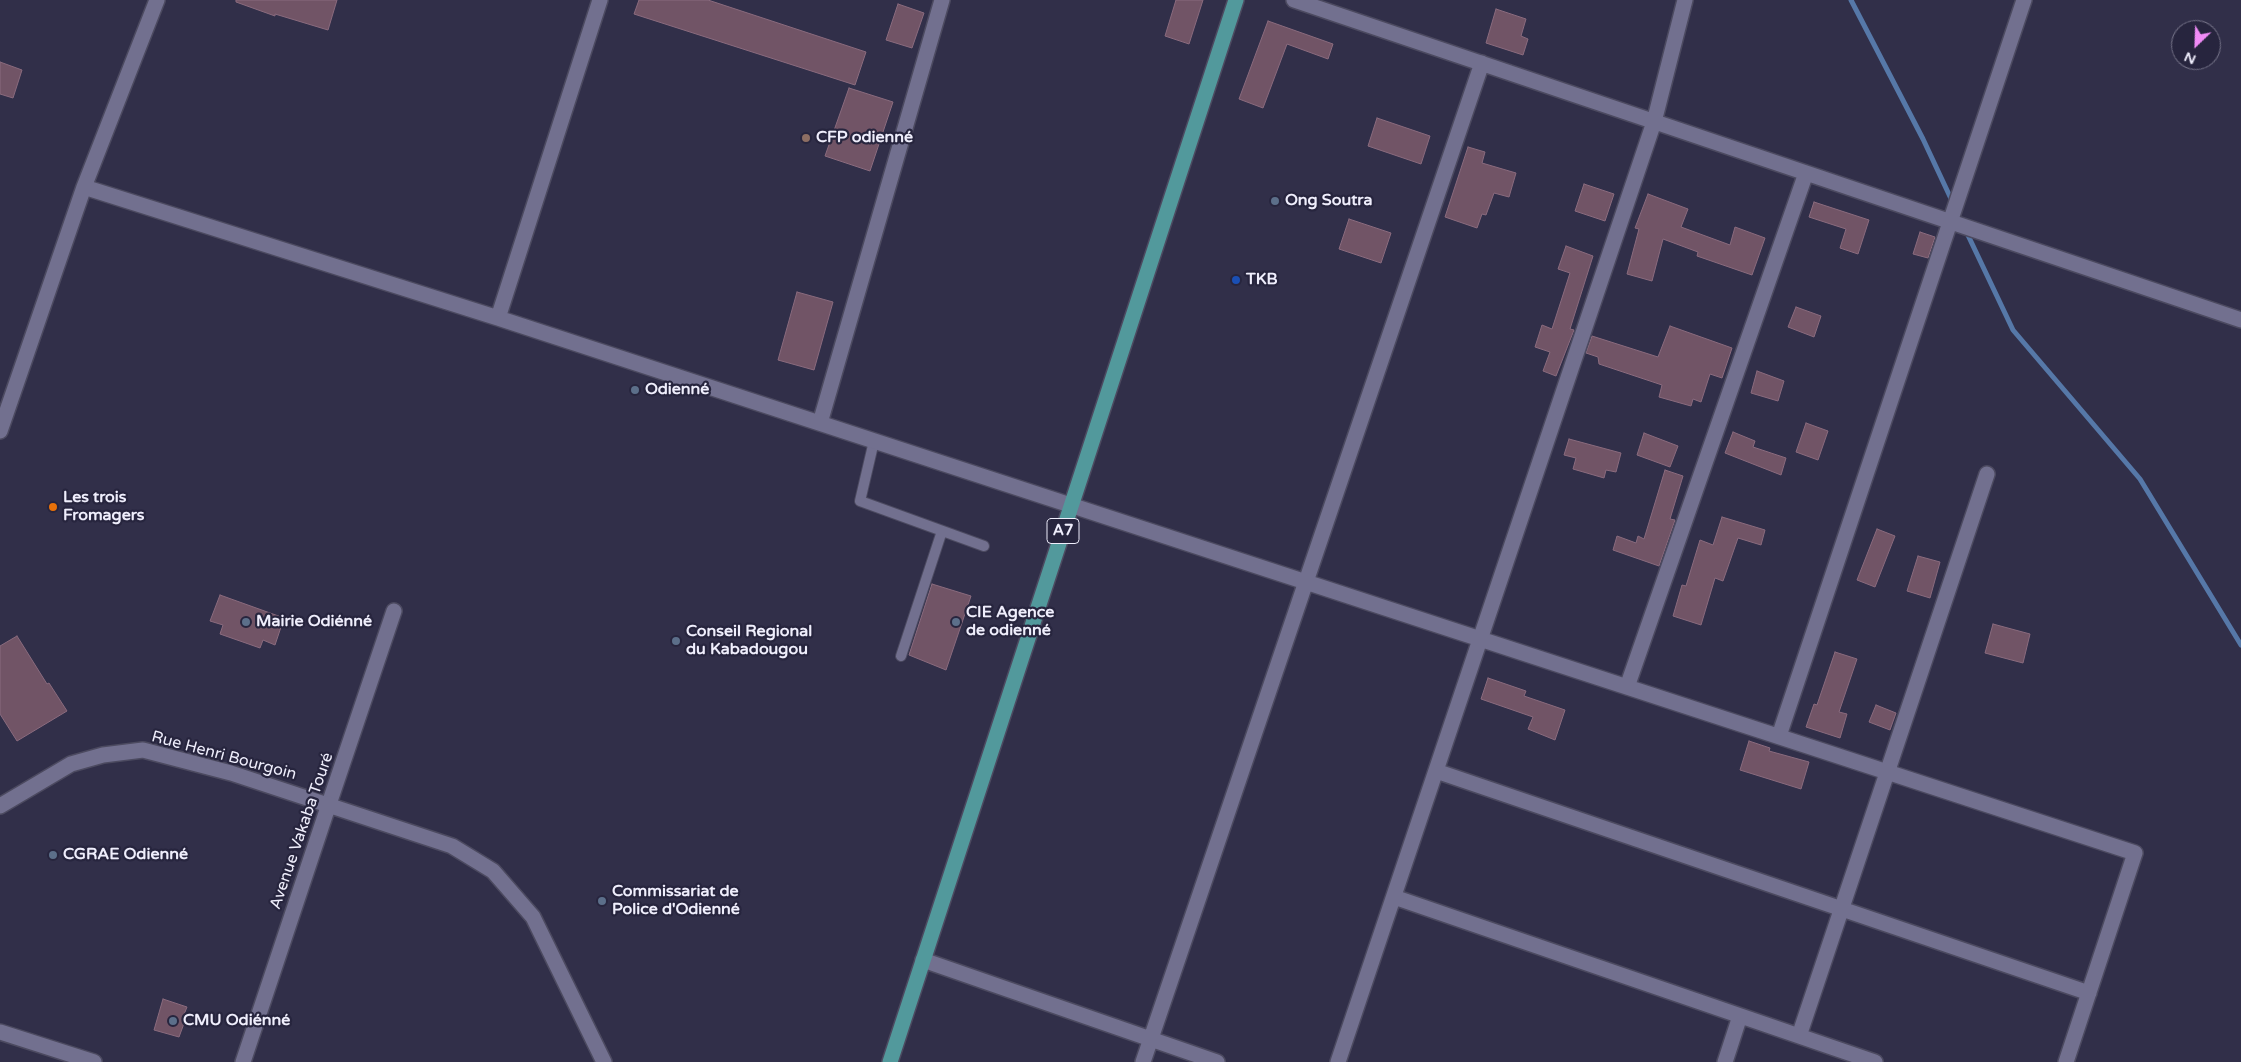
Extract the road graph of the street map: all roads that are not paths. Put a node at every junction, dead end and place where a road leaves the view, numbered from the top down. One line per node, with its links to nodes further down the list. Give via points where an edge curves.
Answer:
1 (157, 0): 11 (street)
2 (600, 0): 13 (street)
3 (942, 0): 15 (street)
4 (1236, 0): 19 (main road, A7)
5 (1294, 0): 8 (street)
6 (1685, 0): 9 (street)
7 (2024, 0): 12 (street)
8 (1482, 64): 9 (street); 22 (street)
9 (1654, 122): 10 (street); 24 (street)
10 (1806, 173): 12 (street); 26 (street)
11 (84, 187): 13 (street); 16 (street)
12 (1950, 222): 14 (street); 27 (street)
13 (498, 318): 15 (street)
14 (2241, 320)
15 (820, 423): 17 (street)
16 (0, 431)
17 (874, 441): 19 (street); 20 (lane, via 860,501)
18 (1987, 474): 29 (street)
19 (1071, 506): 22 (street); 34 (main road, A7)
20 (942, 531): 21 (lane); 25 (lane)
21 (984, 546)
22 (1306, 582): 24 (street); 39 (street)
23 (394, 611): 30 (street, Avenue Vakaba Touré)
24 (1481, 639): 26 (street); 28 (street)
25 (901, 656)
26 (1627, 687): 27 (street)
27 (1779, 736): 29 (street)
28 (1436, 771): 32 (street); 33 (street)
29 (1887, 772): 33 (street); 35 (street, via 2135,853)
30 (329, 804): 31 (street, Rue Henri Bourgoin, via 143,750 103,755 71,764); 41 (street, Avenue Vakaba Touré); 42 (street, Rue Henri Bourgoin, via 452,846 493,871 533,917)
31 (0, 806)
32 (1394, 897): 36 (street); 46 (street)
33 (1841, 909): 35 (street); 38 (street)
34 (923, 960): 39 (street); 43 (main road, A7)
35 (2089, 993): 49 (street)
36 (1740, 1016): 38 (street); 47 (street)
37 (0, 1032): 40 (street)
38 (1799, 1036): 48 (street)
39 (1150, 1040): 44 (street); 45 (street)
40 (94, 1062)
41 (243, 1062)
42 (604, 1062)
43 (890, 1062)
44 (1143, 1062)
45 (1217, 1062)
46 (1338, 1062)
47 (1725, 1062)
48 (1875, 1062)
49 (2066, 1062)

